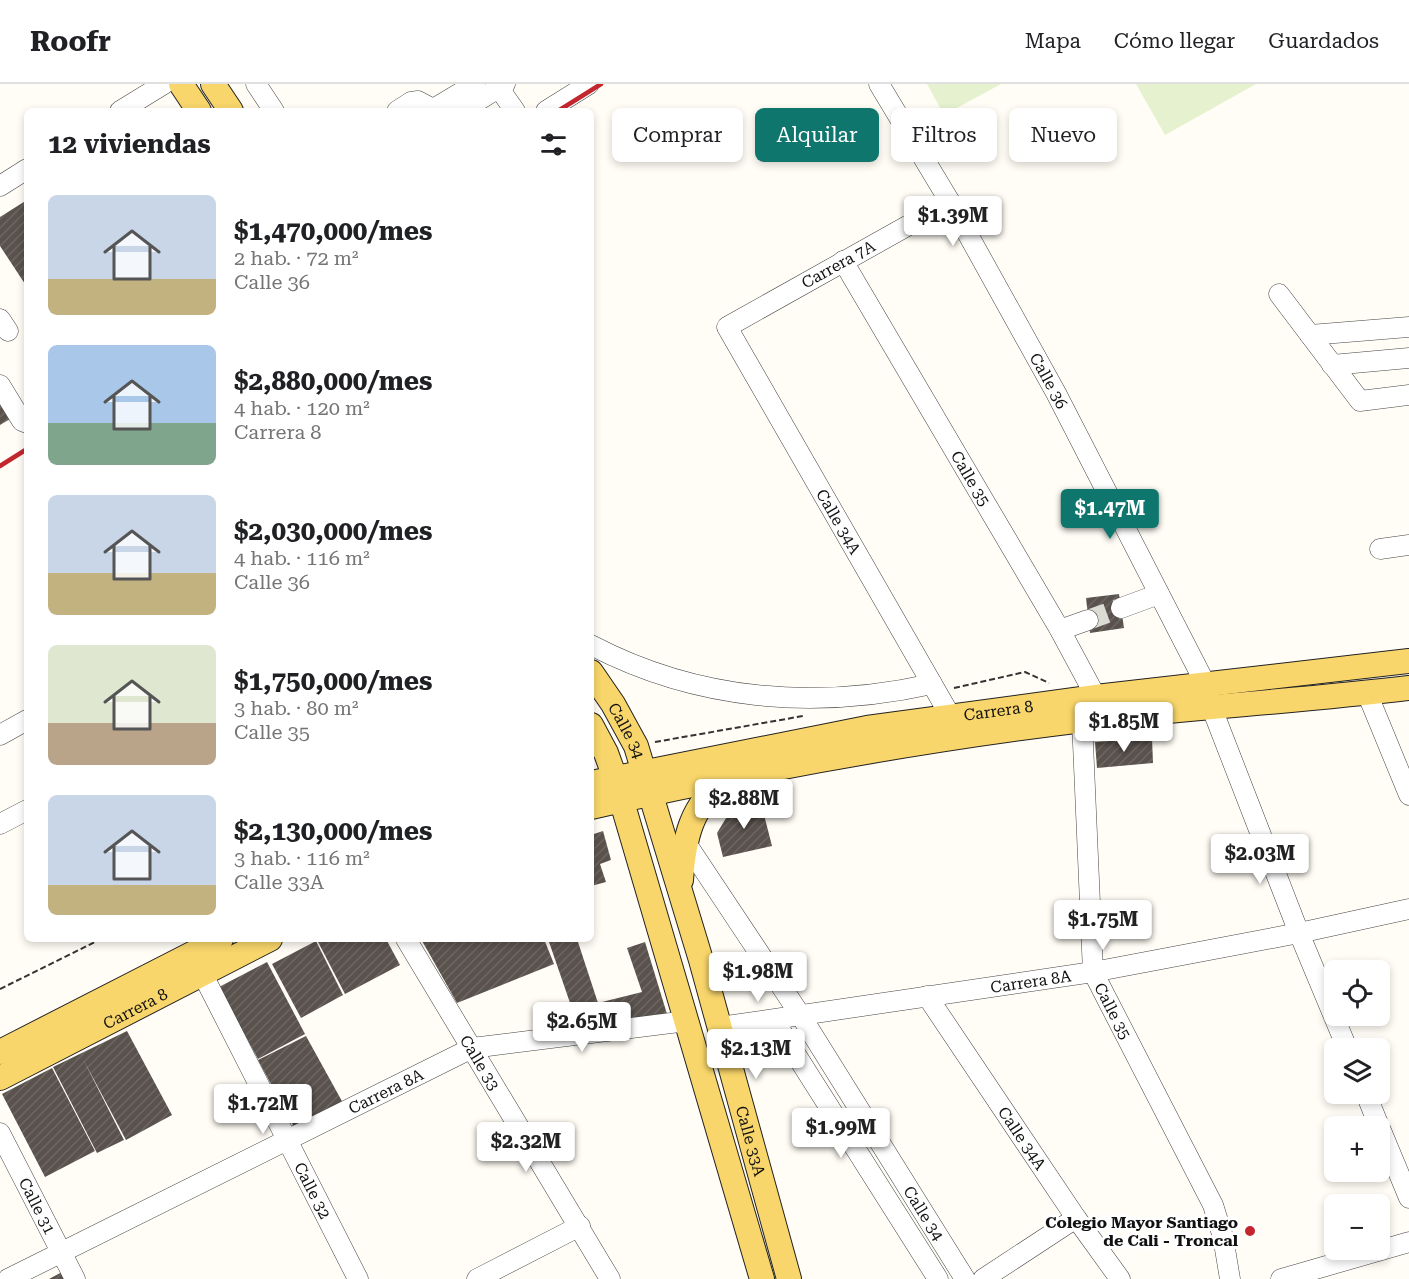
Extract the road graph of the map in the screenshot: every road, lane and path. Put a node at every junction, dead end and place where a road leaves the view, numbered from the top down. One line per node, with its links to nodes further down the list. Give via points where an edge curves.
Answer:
1 (164, 84): 9 (street)
2 (181, 84): 10 (main road)
3 (213, 84): 11 (main road)
4 (256, 84): 12 (street)
5 (475, 84): 15 (street)
6 (589, 84): 18 (street)
7 (879, 84): 21 (street, Calle 36)
8 (500, 85): 16 (street); 17 (street)
9 (125, 108)
10 (197, 108)
11 (229, 108)
12 (272, 108)
13 (402, 108): 14 (street, via 418,101)
14 (429, 108)
15 (435, 108)
16 (466, 108)
17 (513, 108)
18 (551, 108)
19 (24, 171): 20 (street)
20 (0, 186)
21 (950, 202): 22 (street, Carrera 7A); 34 (street, Calle 36, via 1056,393)
22 (843, 261): 24 (street, Carrera 7A); 37 (street, Calle 35)
23 (1279, 294): 26 (street)
24 (727, 327): 41 (street, Calle 34A)
25 (1409, 327): 26 (street)
26 (1310, 335): 28 (street)
27 (1409, 358): 28 (street)
28 (1332, 365): 30 (street, via 1360,400)
29 (0, 386): 31 (street)
30 (1409, 395)
31 (24, 422)
32 (1409, 545): 33 (street)
33 (1380, 549)
34 (1159, 594): 35 (street); 44 (street, Calle 36)
35 (1121, 608)
36 (1088, 620): 37 (street)
37 (1060, 630): 45 (street, Calle 35)
38 (594, 646): 41 (street, via 665,676 739,693 854,697)
39 (1409, 661): 44 (main road, Carrera 8)
40 (594, 676): 53 (main road, Calle 34, via 636,746)
41 (932, 684): 46 (street, Calle 34A)
42 (1409, 688): 43 (main road, Carrera 8)
43 (1367, 693): 44 (main road, Carrera 8); 54 (street)
44 (1208, 696): 45 (main road, Carrera 8); 47 (main road, Carrera 8); 61 (street, Calle 36)
45 (1096, 697): 46 (main road, Carrera 8)
46 (951, 717): 53 (main road, Carrera 8, via 867,729)
47 (1082, 720): 51 (main road, Carrera 8, via 872,749); 67 (street, Calle 35)
48 (24, 722): 50 (street)
49 (594, 731): 53 (main road, Calle 34)
50 (0, 735)
51 (728, 778): 53 (main road, Carrera 8); 58 (main road, via 699,806)
52 (594, 783): 53 (main road, Carrera 8)
53 (634, 788): 55 (main road, Carrera 8); 59 (main road, Calle 33A); 66 (main road, via 684,938); 73 (main road, Calle 33A)
54 (1409, 795)
55 (594, 806)
56 (24, 812): 57 (street)
57 (0, 824)
58 (686, 843): 59 (main road); 71 (street, Calle 34)
59 (680, 893): 66 (main road, Calle 33A)
60 (1409, 909): 61 (street, Carrera 8A)
61 (1299, 933): 67 (street, Carrera 8A); 75 (street, Calle 36)
62 (95, 942): 69 (path)
63 (215, 942): 77 (main road, Carrera 8)
64 (264, 942): 68 (main road, Carrera 8)
65 (408, 942): 76 (street, Calle 33)
66 (701, 960): 74 (main road, Calle 33A)
67 (1093, 972): 70 (street, Carrera 8A); 100 (street, Calle 35, via 1213,1205 1226,1248)
68 (202, 973): 78 (main road, Carrera 8); 80 (street, Calle 32)
69 (0, 989)
70 (927, 996): 71 (street, Carrera 8A); 84 (street, Calle 34A)
71 (801, 1016): 72 (street, Carrera 8A); 83 (street, Calle 34)
72 (774, 1020): 74 (street, Carrera 8A); 86 (street, Calle 34)
73 (687, 1021): 76 (street, Carrera 8A); 94 (main road, Calle 33A)
74 (720, 1027): 95 (main road, Calle 33A)
75 (1343, 1038)
76 (472, 1048): 80 (street, Carrera 8A); 85 (street, Calle 33)
77 (0, 1052)
78 (0, 1078)
79 (0, 1132): 88 (street, Calle 31)
80 (287, 1141): 88 (street, Carrera 8A); 91 (street, Calle 32)
81 (1390, 1151): 82 (street)
82 (1409, 1198)
83 (927, 1217): 86 (street); 97 (street, Calle 34)
84 (1076, 1218): 98 (street); 99 (street, Calle 34A)
85 (580, 1226): 92 (street); 93 (street, Calle 33)
86 (908, 1229): 96 (street, Calle 34)
87 (1409, 1242): 101 (street)
88 (61, 1253): 89 (street, Carrera 8A); 90 (street, Calle 31)
89 (8, 1279)
90 (75, 1279)
91 (358, 1279)
92 (477, 1279)
93 (610, 1279)
94 (762, 1279)
95 (789, 1279)
96 (938, 1279)
97 (965, 1279)
98 (983, 1279)
99 (1120, 1279)
100 (1230, 1279)
101 (1281, 1279)

